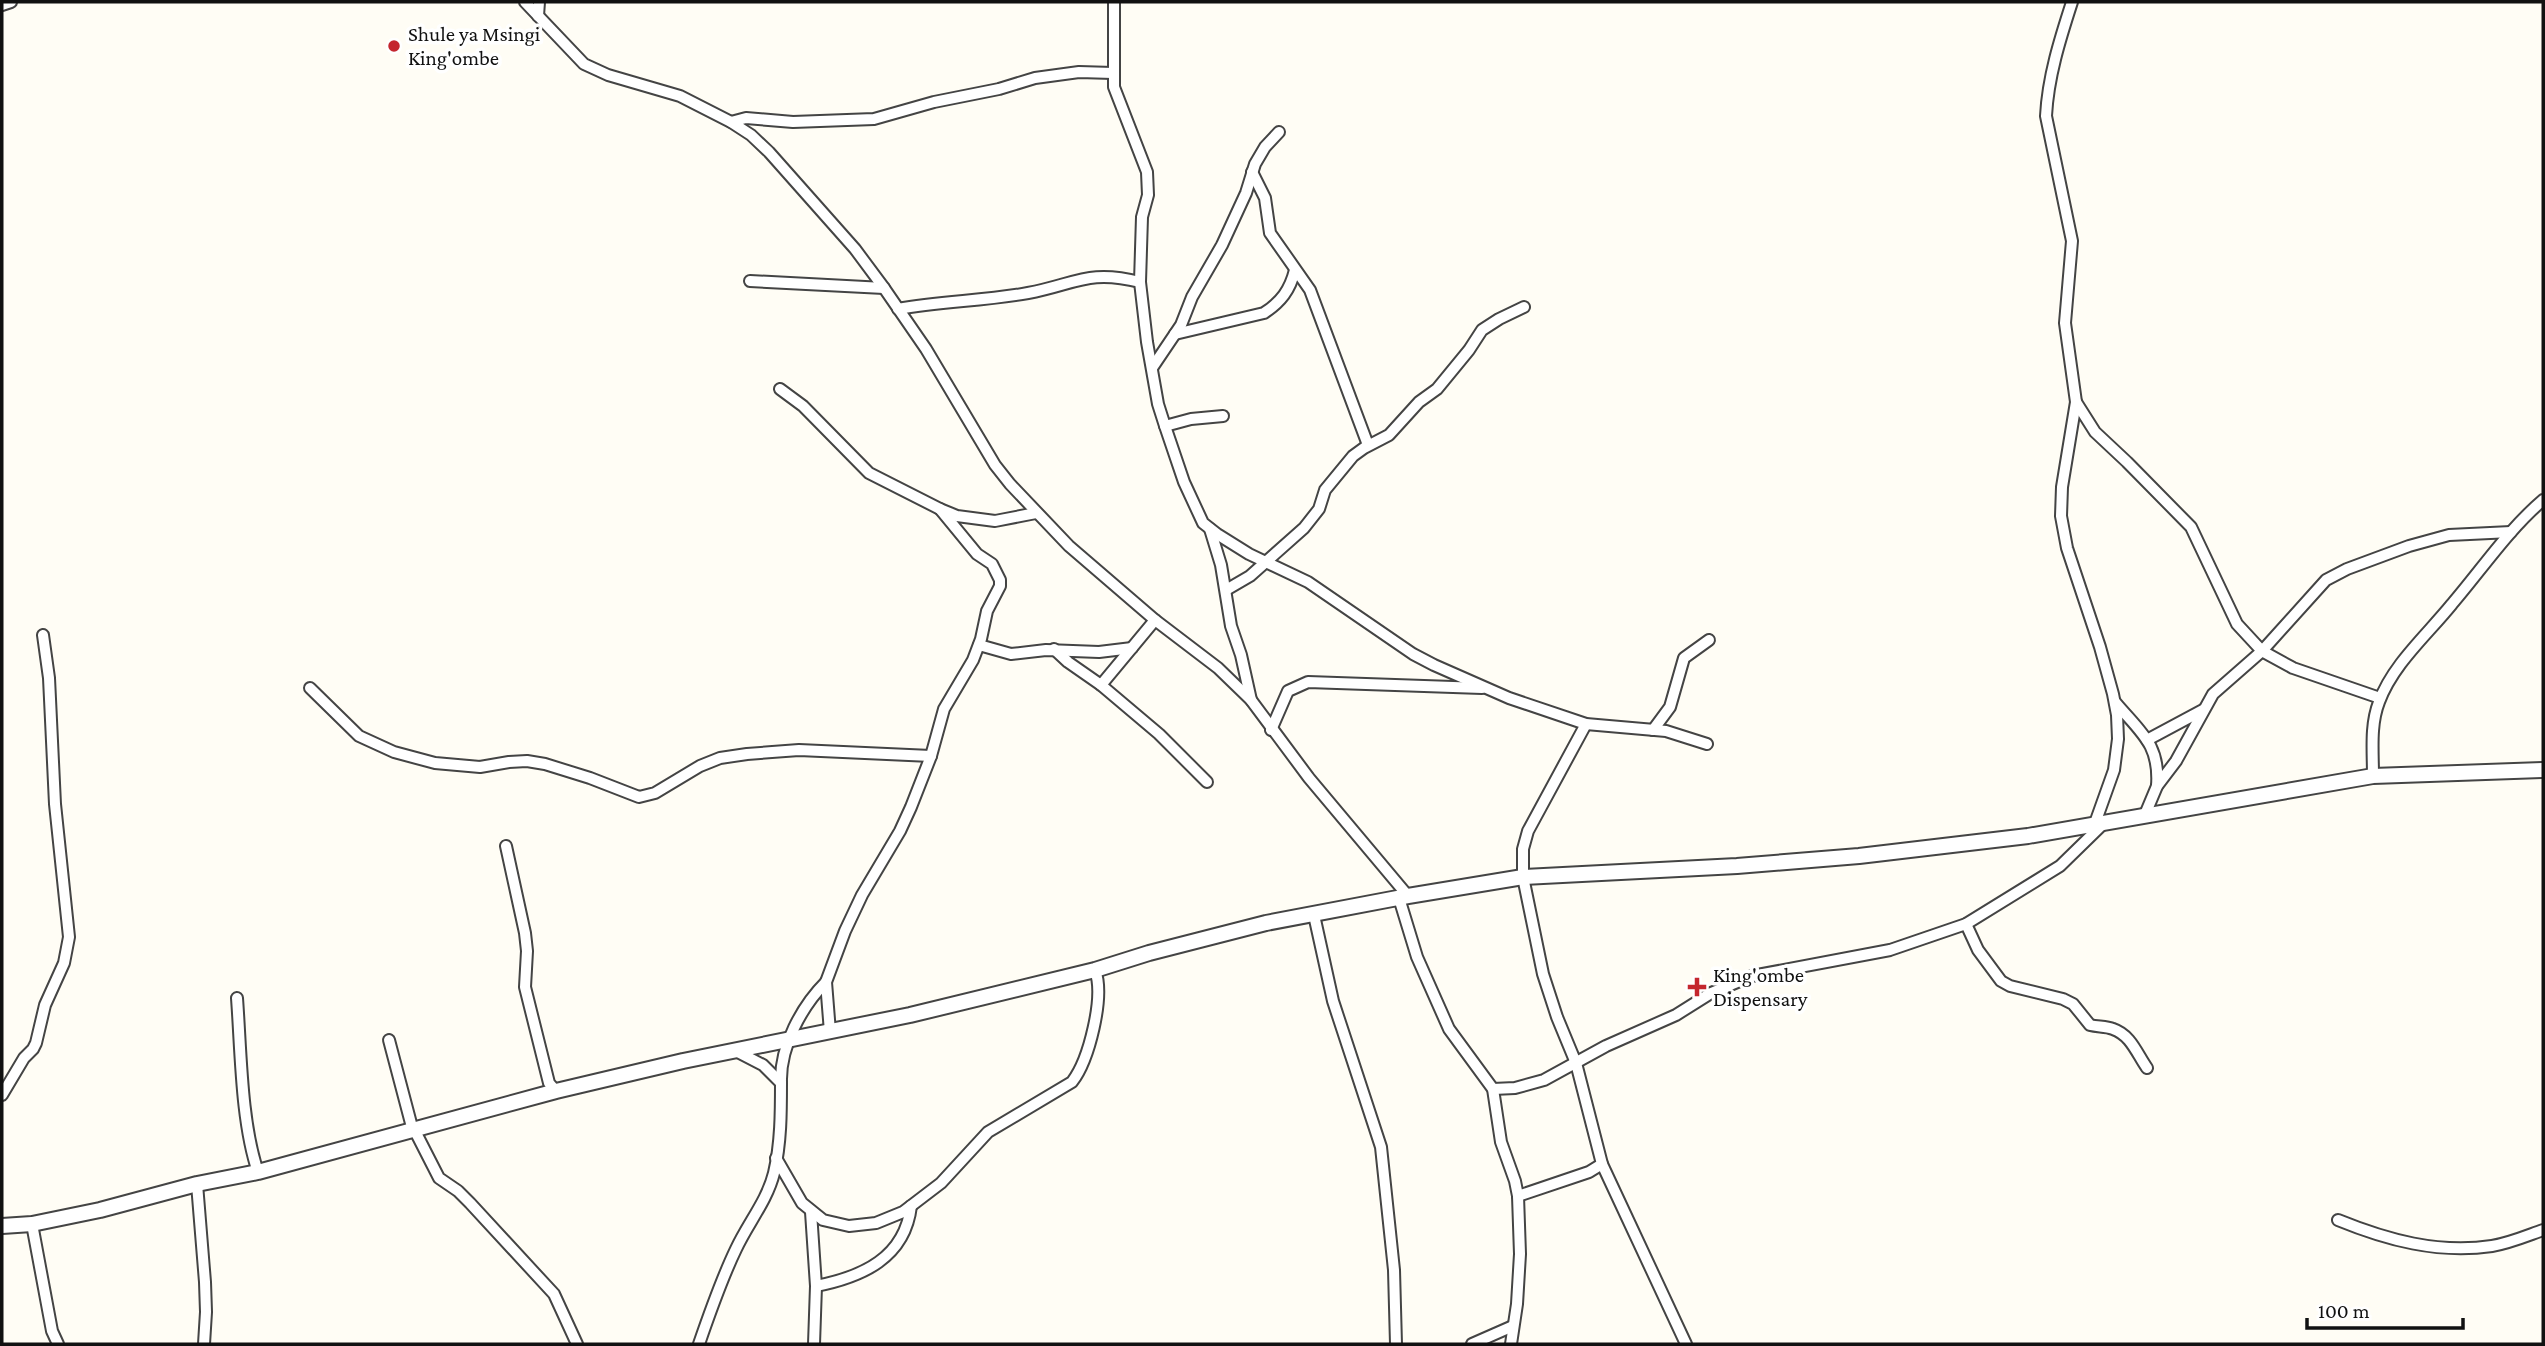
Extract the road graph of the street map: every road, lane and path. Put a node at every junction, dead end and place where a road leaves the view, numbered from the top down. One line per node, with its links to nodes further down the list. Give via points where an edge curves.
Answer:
1 (11, 2): 6 (street)
2 (525, 2): 7 (street)
3 (539, 2): 7 (street)
4 (1114, 2): 8 (street)
5 (2073, 2): 21 (street, via 2056,56 2046,116 2071,232 2065,323)
6 (2, 5)
7 (538, 16): 9 (street, via 584,64 680,96)
8 (1113, 73): 9 (street, via 1035,78 874,119 793,122 746,118); 14 (street, via 1118,100 1147,172)
9 (731, 122): 15 (street, via 769,152)
10 (1279, 132): 11 (street)
11 (1252, 172): 12 (street, via 1265,198 1270,233); 18 (street, via 1238,212)
12 (1295, 270): 18 (street, via 1286,293 1264,313); 24 (street, via 1310,290)
13 (750, 281): 15 (street)
14 (1140, 282): 17 (street, via 1086,277 1030,293); 19 (street)
15 (884, 288): 17 (street)
16 (1524, 307): 24 (street, via 1486,327 1437,389 1389,435)
17 (898, 309): 27 (street, via 995,465)
18 (1175, 334): 19 (street)
19 (1152, 368): 23 (street)
20 (780, 390): 26 (street, via 803,406 869,473)
21 (2076, 402): 38 (street, via 2095,432 2191,527 2237,624); 44 (street, via 2061,516)
22 (1223, 416): 23 (street)
23 (1165, 426): 28 (street, via 1196,512)
24 (1368, 445): 30 (street, via 1325,490 1314,517)
25 (2543, 500): 29 (street)
26 (940, 509): 27 (street, via 995,521); 35 (street, via 977,554 992,564 1000,580)
27 (1036, 513): 32 (street)
28 (1210, 529): 30 (street); 31 (street)
29 (2511, 532): 38 (street, via 2449,535 2347,569 2319,586); 42 (street, via 2414,647)
30 (1266, 562): 31 (street); 41 (street, via 1308,582 1422,659)
31 (1226, 590): 43 (street)
32 (1155, 620): 36 (street); 43 (street)
33 (43, 635): 75 (street, via 69,937 36,1043)
34 (1709, 640): 48 (street, via 1684,658 1670,707)
35 (979, 645): 37 (street, via 1011,654); 51 (street, via 944,709)
36 (1132, 648): 37 (street, via 1099,652); 39 (street)
37 (1054, 649): 39 (street)
38 (2262, 651): 42 (street); 45 (street, via 2213,694)
39 (1101, 685): 54 (street)
40 (310, 688): 51 (street, via 359,736 394,752 435,763 480,767 527,761 545,764 639,797 655,793 700,765 747,754 799,750)
41 (1488, 689): 46 (street); 47 (street, via 1308,682 1288,691)
42 (2380, 698): 53 (street, via 2373,722)
43 (1251, 700): 47 (street)
44 (2115, 701): 49 (street); 57 (street, via 2118,739 2114,770)
45 (2204, 710): 49 (street); 55 (street)
46 (1586, 724): 48 (street); 59 (street, via 1528,831)
47 (1271, 730): 60 (street)
48 (1653, 730): 50 (street)
49 (2147, 740): 55 (street, via 2156,756)
50 (1707, 744)
51 (931, 756): 64 (street, via 900,831 856,905)
52 (2543, 770): 53 (street)
53 (2373, 776): 56 (street)
54 (1207, 782)
55 (2157, 786): 56 (street)
56 (2144, 817): 57 (street)
57 (2098, 825): 59 (street, via 1859,856); 62 (street, via 2060,866)
58 (506, 846): 74 (street, via 525,933 527,995 549,1083)
59 (1522, 877): 60 (street); 70 (street, via 1543,974)
60 (1403, 897): 61 (street); 73 (street, via 1417,957 1449,1029)
61 (1314, 915): 63 (street, via 1266,923); 95 (street, via 1333,1001 1381,1147 1394,1270)
62 (1966, 925): 70 (street, via 1889,950 1734,982); 71 (street, via 2001,981 2063,999 2091,1025 2120,1032)
63 (1095, 970): 66 (street); 82 (street, via 1092,1031 1072,1082 988,1132 951,1174)
64 (827, 982): 66 (street); 68 (street, via 806,1005)
65 (237, 998): 79 (street, via 246,1116)
66 (830, 1032): 68 (street)
67 (389, 1040): 76 (street)
68 (788, 1041): 69 (street); 72 (street)
69 (734, 1050): 72 (street, via 763,1065); 74 (street)
70 (1576, 1063): 73 (street, via 1533,1084); 78 (street)
71 (2147, 1068)
72 (781, 1083): 77 (street)
73 (1493, 1089): 81 (street, via 1501,1142)
74 (556, 1091): 76 (street)
75 (2, 1095)
76 (414, 1131): 79 (street); 92 (street, via 439,1178 470,1203 554,1294)
77 (776, 1158): 83 (street); 93 (street, via 763,1203 737,1247)
78 (1602, 1164): 81 (street); 98 (street)
79 (258, 1172): 80 (street)
80 (197, 1184): 85 (street); 91 (street, via 206,1302)
81 (1518, 1196): 89 (street, via 1520,1254)
82 (911, 1206): 83 (street, via 885,1221 863,1225 832,1223); 88 (street, via 908,1221 886,1257 858,1275)
83 (811, 1212): 88 (street)
84 (2338, 1220): 87 (street, via 2389,1239 2440,1248 2491,1246)
85 (32, 1224): 86 (street); 90 (street)
86 (2, 1225)
87 (2543, 1230)
88 (816, 1286): 94 (street)
89 (1514, 1326): 96 (street); 97 (street)
90 (58, 1344)
91 (204, 1344)
92 (577, 1344)
93 (699, 1344)
94 (814, 1344)
95 (1396, 1344)
96 (1472, 1344)
97 (1511, 1344)
98 (1686, 1344)

